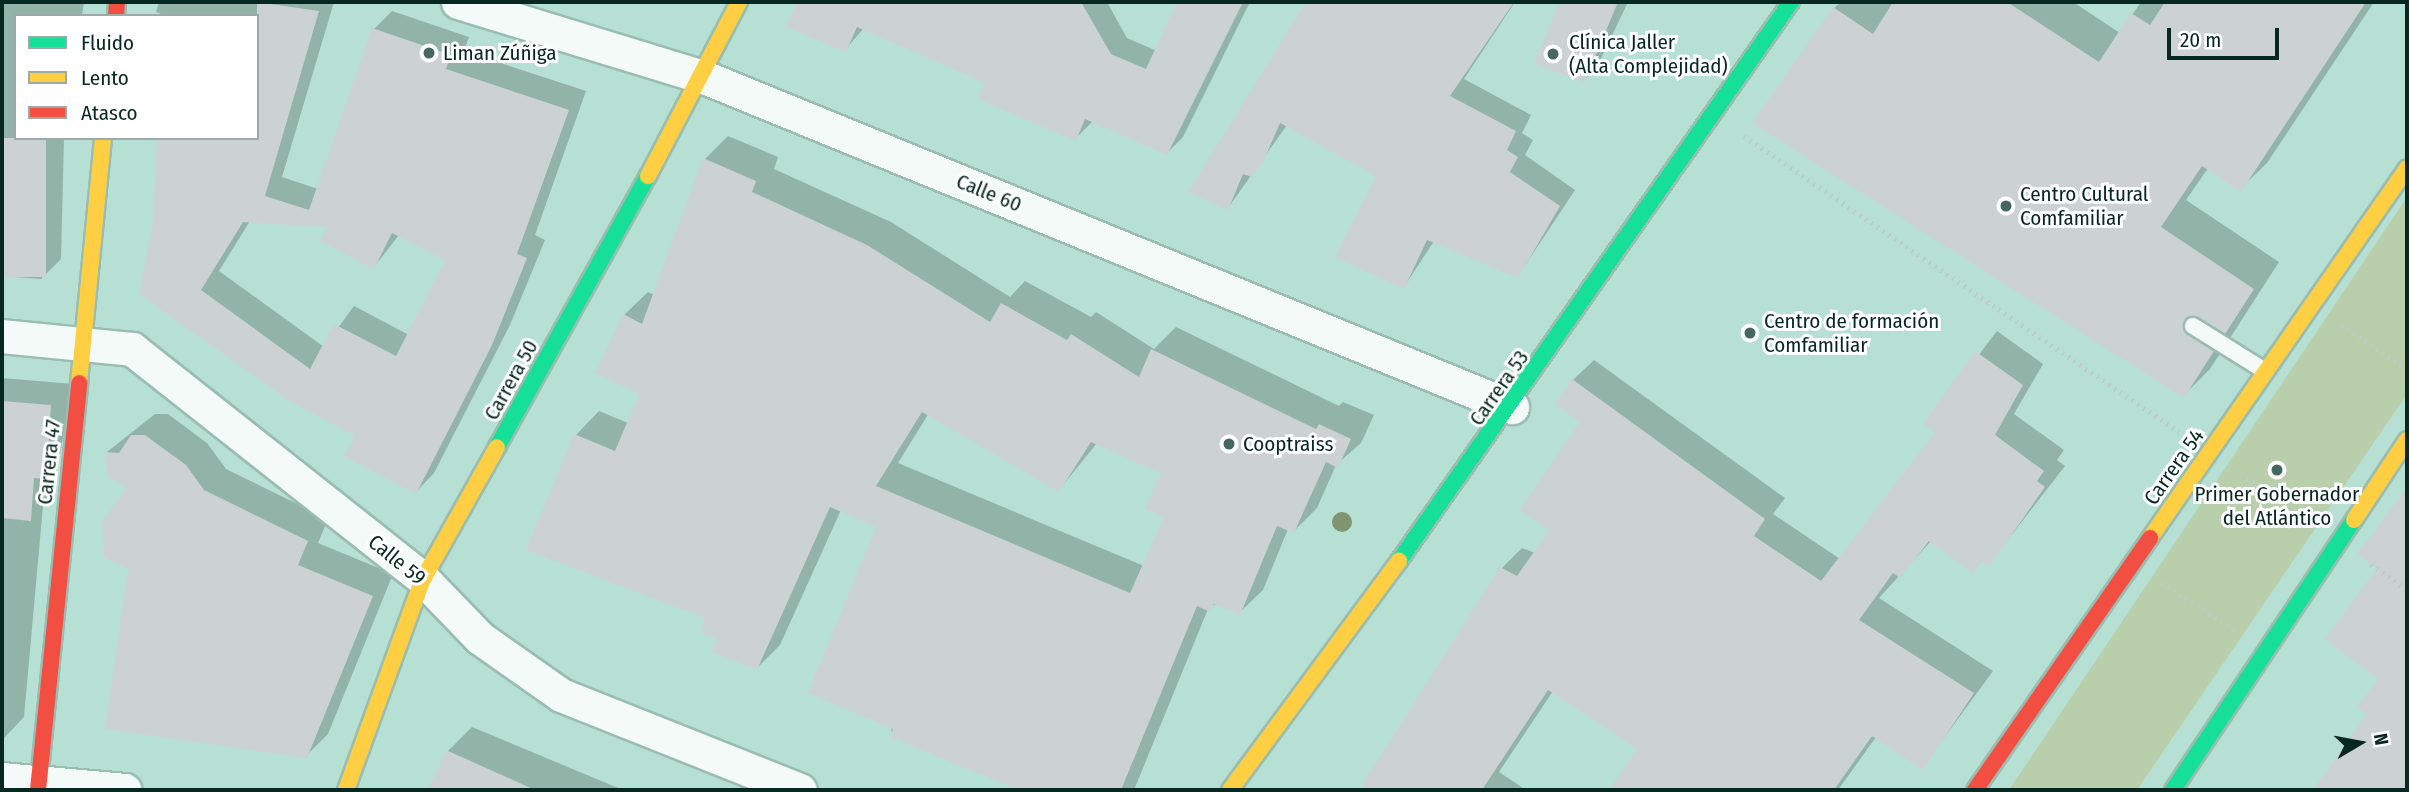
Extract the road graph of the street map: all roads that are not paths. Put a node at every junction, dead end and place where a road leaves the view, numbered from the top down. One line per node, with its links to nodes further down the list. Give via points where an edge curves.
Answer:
1 (458, 2): 4 (street, Calle 60)
2 (739, 2): 4 (street, Carrera 50)
3 (1791, 2): 11 (street, Carrera 53)
4 (704, 77): 11 (street, Calle 60); 13 (street, Carrera 50)
5 (103, 140): 9 (street, Carrera 47)
6 (2407, 168): 10 (street, Carrera 54)
7 (2193, 326): 10 (lane)
8 (2, 336): 9 (street, Calle 59)
9 (83, 344): 13 (street, Calle 59, via 132,349); 15 (street, Carrera 47)
10 (2265, 371): 20 (street, Carrera 54)
11 (1512, 407): 19 (street, Carrera 53)
12 (2407, 440): 21 (street)
13 (423, 579): 17 (street, Carrera 50); 18 (street, Calle 59, via 480,638 561,695)
14 (2, 779): 15 (street)
15 (38, 786): 16 (street)
16 (125, 790)
17 (346, 790)
18 (800, 790)
19 (1230, 790)
20 (1975, 790)
21 (2173, 790)

